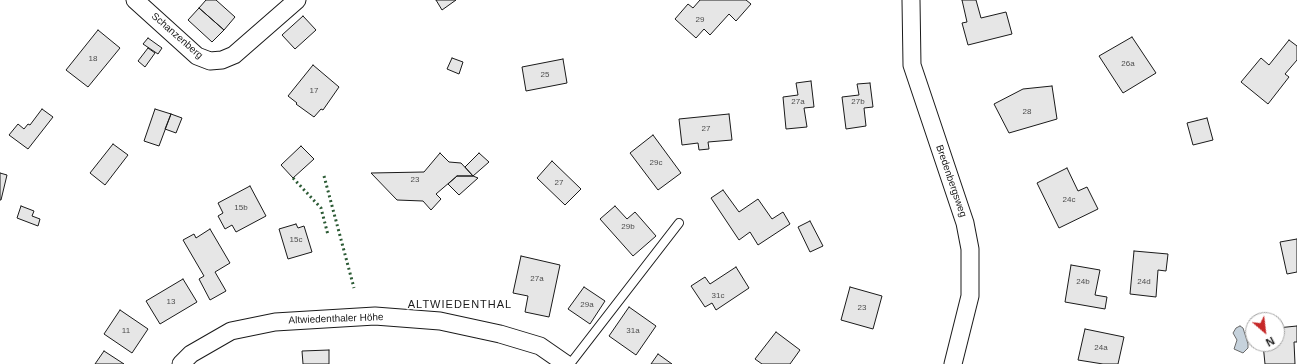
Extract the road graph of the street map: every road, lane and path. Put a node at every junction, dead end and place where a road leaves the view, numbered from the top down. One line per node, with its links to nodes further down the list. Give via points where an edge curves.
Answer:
1 (135, 0): 2 (street, Schanzenberg, via 197,56 210,61 234,55)
2 (297, 0)
3 (911, 0): 8 (street, Bredenbergsweg, via 912,65 966,223 970,249 970,296)
4 (680, 223): 7 (lane)
5 (182, 364): 6 (street, Altwiedenthaler Höhe, via 191,354 232,331 275,322 375,316 440,321 500,334 540,346)
6 (566, 364)
7 (570, 364)
8 (953, 364)

